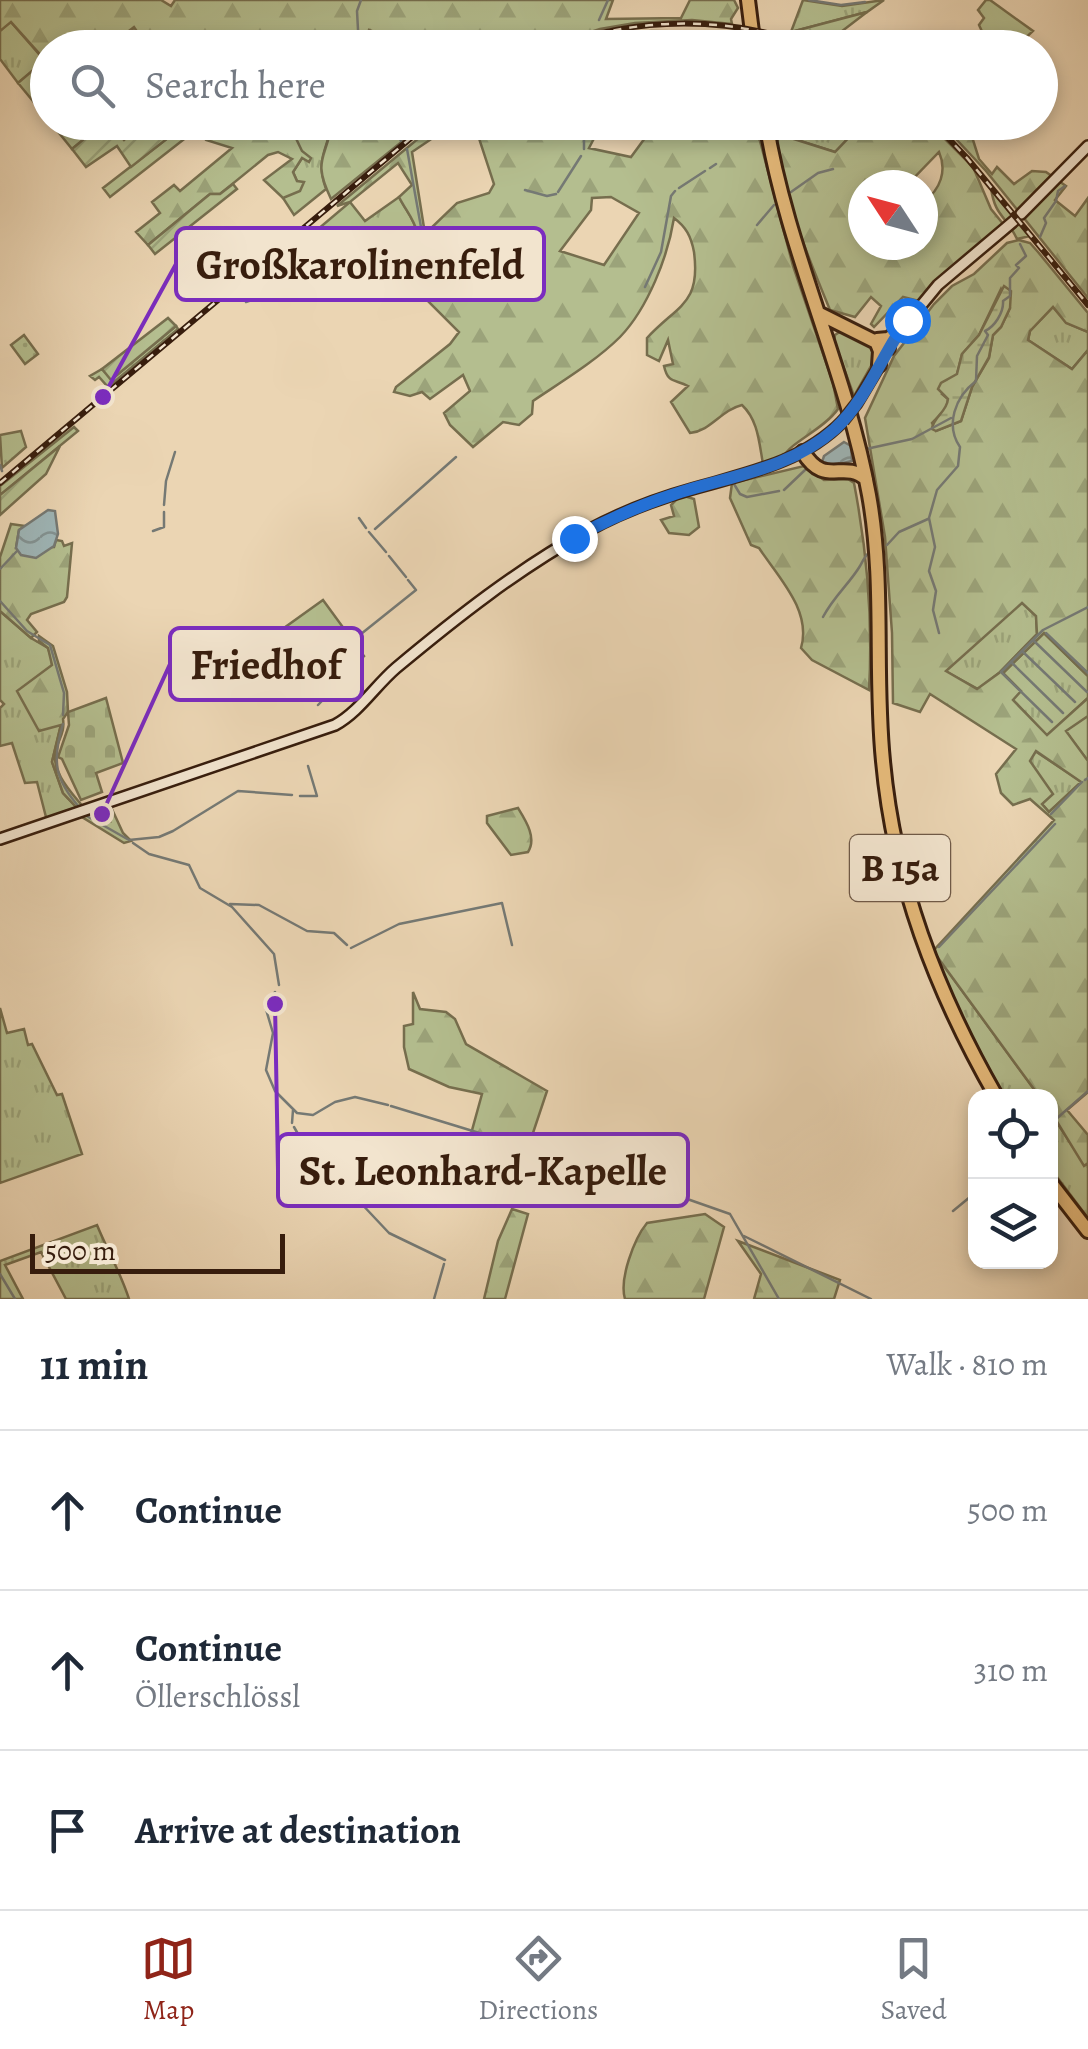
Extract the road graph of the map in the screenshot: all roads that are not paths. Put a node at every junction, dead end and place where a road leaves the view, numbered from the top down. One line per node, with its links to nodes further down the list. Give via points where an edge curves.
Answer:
1 (748, 0): 2 (highway)
2 (752, 30)
3 (770, 140): 5 (highway, B 15a)
4 (1088, 146): 7 (street, via 938,285)
5 (818, 311): 6 (highway); 9 (highway, B 15a)
6 (848, 326): 8 (highway); 9 (highway, via 836,330)
7 (899, 332): 8 (highway); 10 (street)
8 (874, 339): 10 (highway); 11 (highway)
9 (830, 346): 13 (highway, B 15a)
10 (888, 348): 11 (street)
11 (880, 365): 12 (street, bridge, via 842,421)
12 (803, 452): 14 (highway, via 824,472); 16 (street, via 611,520 517,574 334,725)
13 (862, 459): 14 (highway); 15 (highway, B 15a)
14 (852, 471): 15 (highway)
15 (866, 478): 17 (highway, B 15a, via 878,581 882,759 897,856 937,982)
16 (0, 840)
17 (992, 1089)
18 (1058, 1192): 19 (highway)
19 (1088, 1231)

